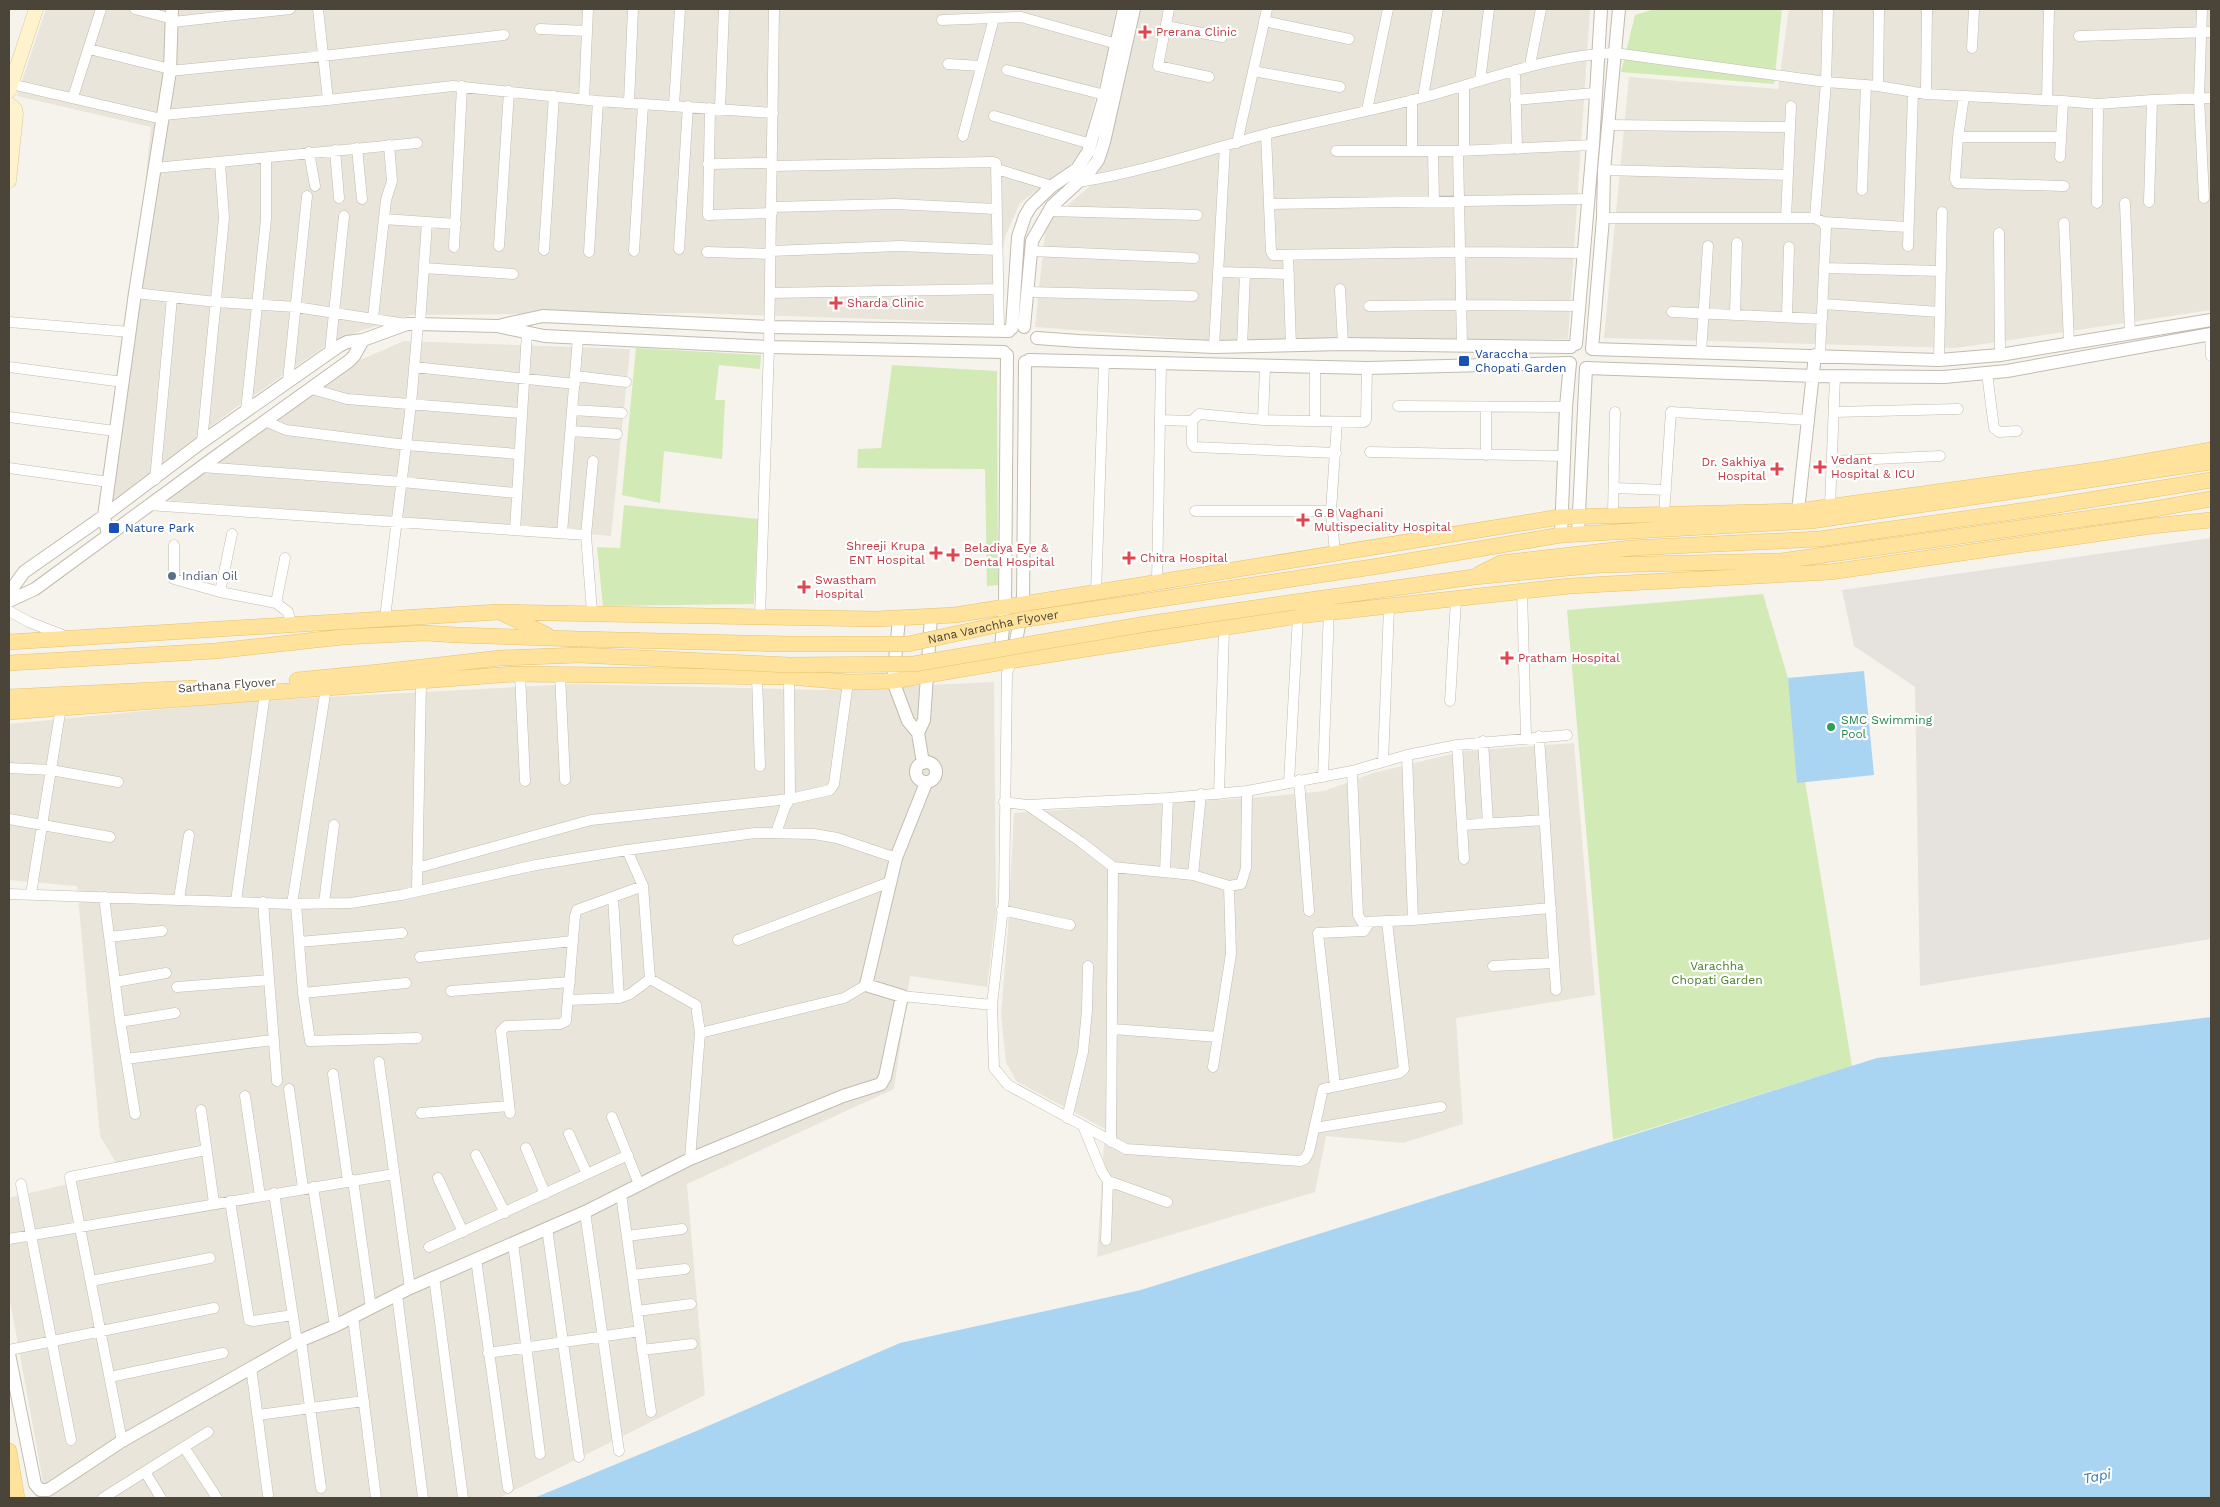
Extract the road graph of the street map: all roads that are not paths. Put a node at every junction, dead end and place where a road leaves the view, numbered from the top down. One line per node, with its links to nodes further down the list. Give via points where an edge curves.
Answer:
1 (36, 9): 59 (main road)
2 (101, 9): 40 (street)
3 (135, 9): 27 (street)
4 (290, 9): 27 (street)
5 (318, 9): 44 (street)
6 (588, 9): 33 (street)
7 (633, 9): 79 (street)
8 (680, 9): 83 (street)
9 (724, 9): 86 (street)
10 (774, 9): 88 (street)
11 (1124, 9): 39 (street)
12 (1134, 9): 121 (street, via 1104,142 1098,160)
13 (1169, 9): 31 (street)
14 (1267, 9): 30 (street)
15 (1388, 9): 87 (street)
16 (1438, 9): 72 (street)
17 (1489, 9): 53 (street)
18 (1541, 9): 46 (street)
19 (1600, 9): 43 (street)
20 (1619, 9): 42 (street)
21 (1828, 9): 54 (street)
22 (1879, 9): 58 (street)
23 (1928, 9): 64 (street)
24 (1974, 9): 41 (street)
25 (2049, 9): 75 (street)
26 (2202, 9): 34 (street)
27 (173, 17): 48 (street)
28 (994, 18): 29 (street); 39 (street, via 1022,17); 47 (street)
29 (942, 20)
30 (1264, 21): 38 (street); 51 (street)
31 (1166, 26): 37 (street); 52 (street, via 1158,66)
32 (540, 29): 33 (street)
33 (587, 31): 71 (street)
34 (2206, 32): 36 (street); 69 (street)
35 (504, 35): 44 (street)
36 (2079, 36)
37 (1222, 37)
38 (1349, 39)
39 (1116, 44): 65 (street)
40 (88, 48): 48 (street); 68 (street)
41 (1972, 48)
42 (1616, 53): 43 (street); 54 (street); 91 (street)
43 (1598, 54): 46 (street); 62 (street)
44 (323, 56): 48 (street); 73 (street)
45 (948, 64): 47 (street)
46 (1530, 65): 50 (street)
47 (982, 66): 94 (street)
48 (170, 70): 90 (street)
49 (1008, 70): 65 (street)
50 (1514, 70): 53 (street); 74 (street)
51 (1253, 71): 60 (street); 98 (street)
52 (1209, 77)
53 (1480, 81): 57 (street)
54 (1826, 82): 55 (street); 146 (street)
55 (1866, 85): 58 (street); 125 (street)
56 (462, 86): 61 (street); 73 (street); 149 (street)
57 (1464, 86): 72 (street); 105 (street)
58 (1878, 86): 63 (street)
59 (10, 87): 68 (street)
60 (1340, 87)
61 (508, 91): 66 (street); 153 (street)
62 (1595, 93): 74 (street); 100 (street)
63 (1913, 93): 64 (street); 150 (street)
64 (1926, 94): 67 (street)
65 (1105, 95): 99 (street)
66 (554, 96): 71 (street); 159 (street)
67 (1964, 96): 75 (street); 95 (street)
68 (73, 97): 90 (street)
69 (2199, 97): 70 (street); 76 (street); 128 (street)
70 (2211, 98)
71 (584, 99): 77 (street)
72 (1418, 99): 87 (street); 108 (street)
73 (328, 100): 90 (street)
74 (1515, 100): 106 (street)
75 (2047, 100): 78 (street)
76 (2152, 100): 82 (street); 133 (street)
77 (598, 101): 79 (street); 163 (street)
78 (2063, 101): 82 (street); 96 (street)
79 (629, 102): 81 (street)
80 (9, 104): 120 (main road, via 16,114)
81 (643, 104): 83 (street); 161 (street)
82 (2098, 104): 134 (street)
83 (674, 105): 84 (street)
84 (688, 106): 86 (street); 158 (street)
85 (1791, 106): 92 (street)
86 (715, 108): 88 (street); 114 (street)
87 (1367, 110): 93 (street)
88 (773, 113): 115 (street)
89 (994, 116): 99 (street)
90 (163, 117): 116 (street)
91 (1609, 125): 92 (street); 118 (street)
92 (1790, 127): 119 (street)
93 (1266, 134): 98 (street); 136 (street)
94 (963, 136)
95 (1958, 136): 96 (street); 124 (street, via 1957,183)
96 (2061, 137): 111 (street)
97 (417, 143): 101 (street)
98 (1237, 143): 102 (street)
99 (1090, 144): 123 (street, via 1077,169)
100 (1593, 145): 106 (street); 130 (street)
101 (389, 146): 103 (street); 143 (street, via 392,181)
102 (1225, 146): 121 (street, via 1113,177); 173 (street)
103 (357, 148): 104 (street); 129 (street)
104 (335, 150): 110 (street); 127 (street)
105 (1461, 150): 106 (street); 109 (street); 132 (street)
106 (1517, 150)
107 (1336, 151): 108 (street)
108 (1412, 151): 109 (street)
109 (1433, 151): 131 (street)
110 (309, 152): 112 (street); 122 (street)
111 (2060, 156)
112 (266, 158): 113 (street); 185 (street, via 266,218)
113 (220, 163): 116 (street); 184 (street, via 224,218)
114 (708, 164): 115 (street); 138 (street, via 708,215)
115 (771, 164): 117 (street, via 993,162); 138 (street)
116 (154, 168): 180 (street)
117 (997, 169): 123 (street); 137 (street)
118 (1604, 170): 119 (street); 144 (street)
119 (1788, 175): 145 (street)
120 (9, 181)
121 (1079, 182): 139 (street)
122 (315, 186)
123 (1052, 186): 204 (street, via 1031,206 1020,228)
124 (2064, 186)
125 (1862, 190)
126 (307, 196): 190 (street)
127 (339, 198)
128 (2204, 198)
129 (362, 199)
130 (1589, 199): 132 (street); 167 (street)
131 (1434, 201): 132 (street); 136 (street)
132 (1459, 201): 166 (street)
133 (2149, 202)
134 (2097, 203)
135 (2125, 203): 207 (street)
136 (1270, 204): 168 (street, via 1272,253)
137 (996, 209): 138 (street, via 896,204); 160 (street)
138 (772, 210): 165 (street)
139 (1049, 211): 141 (street); 162 (street, via 1032,241)
140 (1942, 212): 172 (street)
141 (1197, 214)
142 (344, 216): 191 (street)
143 (384, 218): 147 (street); 197 (street)
144 (1603, 218): 145 (street); 220 (street)
145 (1786, 218): 146 (street)
146 (1819, 220): 150 (street); 171 (street, via 1826,228)
147 (427, 222): 149 (street); 170 (street)
148 (2064, 222): 212 (street)
149 (456, 224): 156 (street)
150 (1907, 227): 155 (street)
151 (1999, 233): 225 (street)
152 (1737, 243): 195 (street)
153 (499, 246)
154 (1708, 246): 194 (street)
155 (1908, 246)
156 (454, 247)
157 (1789, 247): 196 (street)
158 (679, 249)
159 (544, 250)
160 (997, 250): 165 (street, via 898,246); 177 (street)
161 (634, 251)
162 (1031, 251): 169 (street); 179 (street)
163 (589, 252)
164 (707, 252): 165 (street)
165 (771, 252): 181 (street)
166 (1460, 252): 167 (street); 168 (street); 186 (street)
167 (1584, 253): 189 (street)
168 (1288, 256): 176 (street)
169 (1194, 258)
170 (424, 268): 175 (street); 201 (street)
171 (1824, 268): 172 (street); 187 (street)
172 (1941, 271): 193 (street)
173 (1218, 272): 174 (street); 217 (street)
174 (1245, 272): 176 (street); 218 (street)
175 (513, 274)
176 (1289, 274): 216 (street)
177 (998, 289): 181 (street); 204 (street)
178 (1340, 290): 213 (street)
179 (1028, 292): 182 (street); 204 (street)
180 (135, 293): 183 (street); 205 (street)
181 (770, 293): 203 (street)
182 (1193, 296)
183 (172, 298): 184 (street); 285 (street)
184 (216, 302): 185 (street); 270 (street)
185 (256, 303): 190 (street); 253 (street)
186 (1461, 304): 188 (street); 189 (street); 214 (street)
187 (1823, 304): 193 (street); 198 (street)
188 (1370, 306)
189 (1580, 306): 215 (street)
190 (296, 307): 191 (street); 243 (street)
191 (334, 312): 197 (street); 221 (street)
192 (1672, 312): 194 (street)
193 (1940, 312): 227 (street)
194 (1704, 313): 195 (street); 222 (street)
195 (1735, 314): 196 (street)
196 (1787, 317): 198 (street)
197 (373, 318): 201 (street)
198 (1822, 319): 224 (street)
199 (2211, 320): 207 (street)
200 (9, 322): 205 (street)
201 (415, 324): 202 (street); 211 (street); 233 (street)
202 (497, 326): 203 (street, via 542,316); 206 (street)
203 (770, 327): 204 (street); 219 (street)
204 (1011, 329): 210 (street, via 1032,331); 223 (street, via 1003,340)
205 (130, 332): 244 (street)
206 (527, 333): 209 (street); 241 (street)
207 (2130, 333): 212 (street)
208 (2211, 334): 226 (street); 238 (street)
209 (578, 338): 219 (street); 242 (street)
210 (1037, 338): 217 (street); 228 (street, via 1037,350)
211 (363, 340): 221 (street, via 347,342); 246 (street, via 349,361)
212 (2069, 343): 225 (street)
213 (1343, 344): 214 (street); 216 (street)
214 (1462, 345): 215 (street)
215 (1574, 345): 220 (street, via 1587,344); 230 (street, via 1568,355)
216 (1291, 346): 218 (street)
217 (1214, 347): 218 (street)
218 (1242, 347)
219 (769, 348): 223 (street); 338 (street)
220 (1592, 349): 222 (street); 237 (street, via 1594,358)
221 (330, 352): 243 (street)
222 (1701, 353): 224 (street)
223 (1006, 354): 228 (street, via 1016,362); 330 (street)
224 (1818, 355): 227 (street); 239 (street)
225 (2000, 355): 227 (street)
226 (2211, 356)
227 (1939, 360)
228 (1027, 361): 229 (street); 327 (street)
229 (1104, 362): 231 (street); 323 (street)
230 (1570, 363): 236 (street); 237 (street, via 1577,368); 250 (street)
231 (1161, 364): 234 (street); 259 (street)
232 (9, 366): 244 (street)
233 (414, 367): 241 (street); 247 (street)
234 (1265, 367): 235 (street); 260 (street)
235 (1315, 368): 236 (street); 264 (street)
236 (1367, 368): 265 (street, via 1366,420)
237 (1586, 368): 239 (street); 301 (street)
238 (1987, 373): 240 (street, via 1944,377); 267 (street, via 1994,428 1999,432)
239 (1814, 376): 240 (street); 261 (street)
240 (1835, 376): 255 (street)
241 (524, 379): 242 (street); 257 (street)
242 (575, 380): 245 (street); 252 (street)
243 (288, 381): 253 (street)
244 (123, 382): 266 (street)
245 (626, 382)
246 (312, 389): 247 (street, via 347,399); 262 (street)
247 (411, 404): 257 (street); 271 (street)
248 (1398, 406): 249 (street)
249 (1486, 407): 250 (street); 276 (street)
250 (1566, 407): 277 (street)
251 (1958, 409): 255 (street)
252 (572, 410): 256 (street); 268 (street)
253 (246, 412): 270 (street)
254 (1615, 412): 289 (street)
255 (1834, 412): 280 (street)
256 (622, 413)
257 (521, 414): 275 (street)
258 (9, 417): 266 (street)
259 (1160, 420): 263 (street); 319 (street)
260 (1263, 420): 263 (street, via 1199,414); 264 (street)
261 (1809, 420): 290 (street, via 1671,412); 297 (street)
262 (265, 421): 271 (street, via 286,430); 282 (street)
263 (1192, 421): 273 (street, via 1194,447)
264 (1315, 421): 265 (street)
265 (1337, 422): 273 (street)
266 (115, 431): 287 (street)
267 (2017, 431)
268 (571, 432): 269 (street); 306 (street)
269 (617, 434)
270 (200, 443): 282 (street); 285 (street)
271 (406, 445): 275 (street); 288 (street)
272 (2211, 450): 294 (main road, via 2111,468)
273 (1336, 452): 296 (street)
274 (1370, 452): 276 (street)
275 (518, 454): 291 (street)
276 (1486, 455): 277 (street)
277 (1563, 456): 302 (street)
278 (1940, 456): 280 (street)
279 (593, 460): 310 (street)
280 (1832, 461): 294 (street)
281 (2211, 462): 308 (main road, Nana Varachha Flyover, via 1810,521)
282 (206, 464): 288 (street); 293 (street)
283 (9, 468): 287 (street)
284 (2211, 472): 314 (main road, via 1820,529 1587,543 1512,553)
285 (155, 480): 300 (street)
286 (2211, 480): 318 (main road, via 1818,539 1631,548 1501,563)
287 (109, 482): 300 (street)
288 (402, 482): 291 (street); 304 (street)
289 (1614, 488): 290 (street); 299 (street)
290 (1666, 490): 298 (street)
291 (516, 493): 305 (street)
292 (2211, 499): 318 (main road, via 1781,562 1600,565)
293 (148, 505): 304 (street); 309 (street)
294 (1830, 507): 297 (main road)
295 (1195, 510): 296 (street)
296 (1332, 511): 315 (street)
297 (1798, 511): 298 (main road)
298 (1664, 514): 299 (main road)
299 (1613, 515): 301 (main road)
300 (104, 516): 309 (street); 322 (street, via 24,572)
301 (1578, 516): 302 (main road); 308 (street)
302 (1560, 517): 311 (street); 312 (main road)
303 (2211, 520): 320 (main road, via 1830,572)
304 (397, 522): 305 (street); 337 (street)
305 (515, 530): 306 (street)
306 (562, 533): 310 (street)
307 (232, 534): 321 (street)
308 (1578, 534): 311 (main road, Nana Varachha Flyover)
309 (108, 535): 325 (street, via 35,589)
310 (586, 535): 334 (street)
311 (1561, 535): 314 (main road, Nana Varachha Flyover)
312 (1425, 538): 315 (main road); 316 (main road)
313 (174, 544): 321 (street, via 173,578)
314 (1490, 546): 316 (main road, Nana Varachha Flyover)
315 (1335, 552): 319 (main road)
316 (1430, 556): 344 (main road, Nana Varachha Flyover, bridge, via 1020,620 908,644)
317 (285, 558): 326 (street)
318 (1474, 577): 328 (main road)
319 (1157, 583): 323 (main road)
320 (1522, 591): 324 (main road); 368 (street)
321 (220, 592): 326 (street)
322 (9, 593)
323 (1096, 593): 327 (main road)
324 (1456, 600): 329 (main road); 362 (street)
325 (9, 601)
326 (276, 603): 340 (street, via 288,612)
327 (1023, 605): 330 (main road); 349 (street)
328 (1328, 606): 329 (main road); 331 (main road, Nana Varachha Flyover); 377 (street)
329 (1389, 607): 372 (street)
330 (1005, 608): 336 (main road); 349 (street)
331 (1296, 609): 341 (main road); 346 (main road, Nana Varachha Flyover, bridge, via 1146,624 914,664 790,665 579,655); 381 (street)
332 (9, 611): 343 (street)
333 (498, 612): 334 (main road); 335 (main road); 344 (main road)
334 (592, 612): 338 (main road)
335 (452, 614): 337 (main road); 342 (main road)
336 (931, 617): 339 (main road); 352 (street)
337 (384, 618): 340 (main road)
338 (760, 618): 339 (main road)
339 (899, 619): 357 (street)
340 (291, 624): 343 (main road)
341 (1224, 628): 349 (main road); 384 (street)
342 (425, 632): 344 (main road, Nana Varachha Flyover); 347 (main road)
343 (70, 638): 345 (main road)
344 (552, 638)
345 (9, 642)
346 (500, 658): 348 (main road, Nana Varachha Flyover); 353 (main road)
347 (9, 663)
348 (446, 664): 353 (main road); 361 (main road, Sarthana Flyover, via 220,686)
349 (1006, 665): 352 (main road); 387 (street, via 1008,736)
350 (520, 674): 351 (main road); 353 (main road); 380 (street)
351 (560, 674): 354 (main road); 378 (street)
352 (927, 675): 357 (main road); 365 (street, via 924,720)
353 (470, 676): 356 (main road)
354 (757, 677): 355 (main road); 373 (street)
355 (789, 677): 358 (main road); 386 (street)
356 (420, 680): 359 (main road); 402 (street)
357 (893, 681): 358 (main road); 365 (street, via 908,721)
358 (848, 682): 386 (street, via 833,787)
359 (326, 688): 360 (main road); 417 (street)
360 (265, 693): 363 (main road); 414 (street)
361 (9, 697)
362 (1450, 701)
363 (61, 707): 364 (main road); 375 (street)
364 (9, 712)
365 (918, 733): 399 (street, via 923,763 934,766 935,779 926,783)
366 (1567, 735): 367 (street)
367 (1539, 736): 368 (street); 390 (street)
368 (1526, 737): 369 (street)
369 (1483, 741): 370 (street); 391 (street)
370 (1457, 745): 371 (street); 394 (street)
371 (1407, 756): 372 (street); 421 (street)
372 (1382, 762): 376 (street)
373 (760, 766)
374 (9, 768): 375 (street)
375 (51, 770): 379 (street); 392 (street)
376 (1352, 771): 377 (street); 423 (street, via 1358,915 1362,922)
377 (1323, 777): 381 (street)
378 (565, 780)
379 (118, 782)
380 (525, 782)
381 (1294, 782): 382 (street); 420 (street)
382 (1247, 791): 384 (street); 407 (street, via 1246,868 1241,884)
383 (1201, 794): 384 (street); 385 (street); 404 (street)
384 (1219, 794)
385 (1168, 798): 388 (street); 403 (street)
386 (790, 799): 395 (street); 402 (street, via 591,820)
387 (1004, 802): 388 (street); 419 (street)
388 (1027, 805): 401 (street)
389 (9, 819): 392 (street)
390 (1545, 820): 391 (street); 418 (street)
391 (1488, 823): 394 (street)
392 (41, 824): 397 (street); 410 (street)
393 (334, 825): 416 (street)
394 (1462, 825): 400 (street)
395 (776, 833): 398 (street); 399 (street, via 837,838)
396 (189, 835): 413 (street)
397 (110, 837)
398 (627, 850): 406 (street); 408 (street, via 536,865)
399 (896, 858): 405 (street)
400 (1464, 859)
401 (1113, 867): 403 (street); 452 (street)
402 (417, 868): 408 (street)
403 (1165, 872): 404 (street)
404 (1193, 875): 407 (street)
405 (890, 882): 428 (street); 441 (street)
406 (643, 886): 412 (street); 436 (street)
407 (1229, 886): 454 (street, via 1231,954)
408 (417, 891): 416 (street, via 351,903)
409 (9, 894): 410 (street)
410 (31, 894): 411 (street)
411 (104, 897): 413 (street); 427 (street)
412 (613, 897): 429 (street, via 577,910); 447 (street)
413 (179, 899): 414 (street)
414 (236, 901): 415 (street)
415 (263, 902): 417 (street); 437 (street)
416 (324, 903): 417 (street)
417 (294, 904): 430 (street)
418 (1551, 908): 421 (street); 432 (street)
419 (1002, 910): 424 (street); 449 (street)
420 (1309, 911)
421 (1413, 920): 422 (street)
422 (1387, 922): 423 (street); 462 (street, via 1404,1069 1400,1073)
423 (1369, 923): 462 (street, via 1364,931 1318,933)
424 (1070, 925)
425 (162, 931): 427 (street)
426 (402, 933): 430 (street)
427 (109, 938): 438 (street)
428 (738, 940)
429 (573, 941): 431 (street); 439 (street)
430 (299, 942): 445 (street)
431 (420, 957)
432 (1554, 963): 434 (street); 443 (street)
433 (1088, 966): 470 (street, via 1083,1052)
434 (1493, 966)
435 (166, 974): 438 (street)
436 (650, 979): 447 (street); 453 (street, via 695,1003)
437 (269, 980): 442 (street); 456 (street)
438 (115, 982): 451 (street)
439 (570, 982): 444 (street); 448 (street)
440 (406, 983): 445 (street)
441 (866, 985): 446 (street); 453 (street, via 844,998)
442 (177, 987)
443 (1556, 990)
444 (452, 991)
445 (304, 993): 455 (street, via 310,1041)
446 (902, 996): 449 (street); 479 (street, via 881,1084 843,1096)
447 (620, 998): 448 (street)
448 (569, 1000): 467 (street, via 568,1016 563,1023 506,1026 502,1031 510,1109)
449 (992, 1005): 470 (street, via 994,1068 1008,1085)
450 (175, 1013): 451 (street)
451 (120, 1022): 457 (street)
452 (1113, 1029): 454 (street); 474 (street)
453 (700, 1033): 479 (street)
454 (1218, 1037): 459 (street)
455 (417, 1038)
456 (272, 1040): 457 (street); 461 (street)
457 (126, 1059): 468 (street)
458 (379, 1062): 480 (street)
459 (1213, 1067)
460 (333, 1074): 483 (street)
461 (277, 1081)
462 (1335, 1086): 472 (street, via 1322,1091)
463 (289, 1089): 487 (street)
464 (245, 1096): 491 (street)
465 (1442, 1107): 472 (street)
466 (201, 1110): 476 (street)
467 (421, 1113)
468 (135, 1114)
469 (612, 1117): 478 (street)
470 (1067, 1118): 471 (street)
471 (1083, 1126): 474 (street); 484 (street)
472 (1315, 1128): 474 (street, via 1310,1152 1300,1161 1133,1150)
473 (568, 1134): 481 (street)
474 (1111, 1142)
475 (526, 1148): 489 (street)
476 (206, 1150): 494 (street); 497 (street, via 72,1176)
477 (476, 1155): 496 (street)
478 (628, 1155): 481 (street); 486 (street)
479 (690, 1159): 486 (street)
480 (394, 1174): 483 (street); 513 (street)
481 (587, 1174): 489 (street)
482 (438, 1178): 500 (street)
483 (350, 1181): 487 (street); 517 (street)
484 (1108, 1181): 493 (street); 504 (street)
485 (21, 1184): 501 (street)
486 (639, 1184): 490 (street)
487 (308, 1188): 488 (street); 521 (street)
488 (274, 1193): 491 (street); 519 (street)
489 (545, 1194): 496 (street)
490 (621, 1194): 495 (street); 502 (street)
491 (260, 1196): 492 (street)
492 (230, 1201): 494 (street); 519 (street, via 249,1320)
493 (1167, 1202)
494 (214, 1204): 497 (street)
495 (585, 1212): 498 (street); 524 (street)
496 (505, 1214): 500 (street)
497 (80, 1227): 501 (street); 512 (street)
498 (547, 1228): 505 (street); 527 (street)
499 (682, 1229): 502 (street)
500 (463, 1232): 506 (street)
501 (32, 1235): 503 (street); 526 (street)
502 (627, 1236): 510 (street)
503 (9, 1239)
504 (1106, 1240)
505 (513, 1243): 508 (street); 529 (street)
506 (429, 1247)
507 (210, 1258): 512 (street)
508 (476, 1259): 511 (street); 533 (street)
509 (685, 1269): 510 (street)
510 (632, 1274): 518 (street)
511 (434, 1277): 513 (street); 559 (street)
512 (90, 1281): 522 (street)
513 (410, 1288): 514 (street)
514 (397, 1294): 517 (street); 558 (street)
515 (690, 1304): 518 (street)
516 (214, 1308): 522 (street)
517 (371, 1308): 520 (street)
518 (637, 1311): 523 (street)
519 (293, 1315): 525 (street)
520 (353, 1317): 521 (street); 537 (street)
521 (335, 1326): 525 (street)
522 (100, 1330): 526 (street); 536 (street)
523 (640, 1331): 524 (street); 531 (street)
524 (604, 1337): 527 (street); 546 (street)
525 (299, 1341): 535 (street); 538 (street)
526 (52, 1342): 530 (street); 542 (street)
527 (563, 1342): 529 (street); 548 (street)
528 (692, 1344): 531 (street)
529 (526, 1347): 533 (street); 547 (street)
530 (9, 1350)
531 (642, 1350): 539 (street)
532 (223, 1353): 536 (street)
533 (488, 1353): 551 (street)
534 (9, 1354): 543 (street, via 35,1484 40,1490 48,1490)
535 (251, 1367): 540 (street); 543 (street)
536 (110, 1377): 543 (street)
537 (364, 1401): 538 (street); 557 (street)
538 (310, 1408): 540 (street); 550 (street)
539 (651, 1412)
540 (258, 1415): 552 (street)
541 (208, 1432): 544 (street)
542 (71, 1440)
543 (122, 1441)
544 (184, 1447): 549 (street); 556 (street)
545 (9, 1451): 553 (main road)
546 (619, 1451)
547 (540, 1454)
548 (579, 1457)
549 (145, 1472): 554 (street); 555 (street)
550 (321, 1488)
551 (508, 1488)
552 (268, 1495)
553 (17, 1498)
554 (104, 1498)
555 (161, 1498)
556 (217, 1498)
557 (376, 1498)
558 (423, 1498)
559 (463, 1498)

